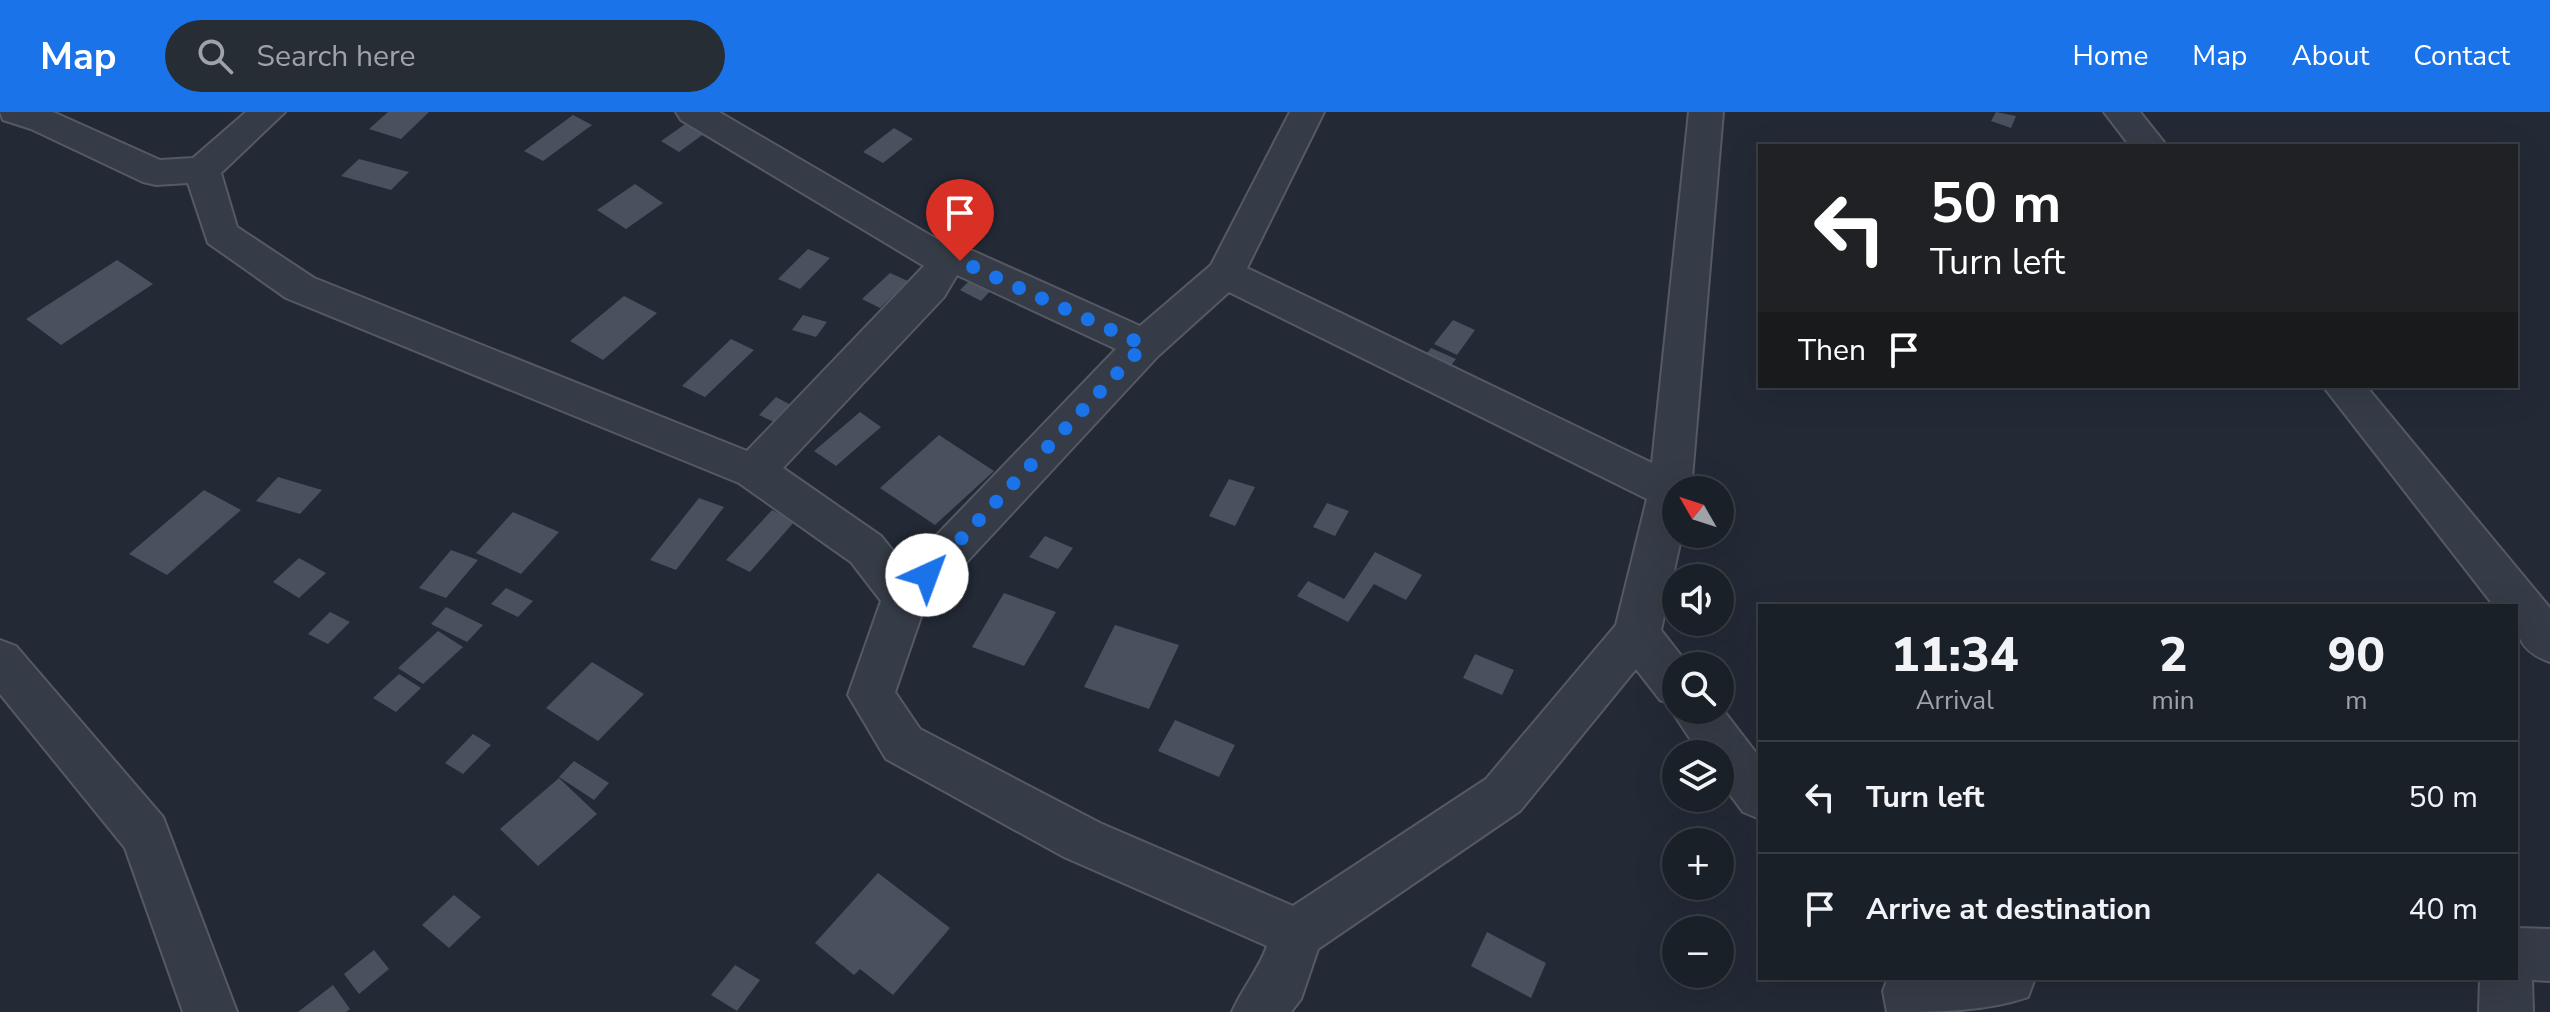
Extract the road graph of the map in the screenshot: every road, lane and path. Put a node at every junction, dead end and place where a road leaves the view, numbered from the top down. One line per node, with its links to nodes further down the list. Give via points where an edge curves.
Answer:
1 (15, 112): 8 (street, via 156,173)
2 (268, 112): 8 (street)
3 (693, 112): 9 (street)
4 (1307, 112): 10 (street)
5 (1706, 112): 14 (street)
6 (2121, 112): 7 (street)
7 (2147, 144)
8 (202, 170): 13 (street, via 221,234 300,288)
9 (946, 262): 11 (street, via 960,261); 13 (street, via 930,287)
10 (1225, 274): 11 (street); 15 (street)
11 (1144, 345): 17 (street)
12 (2345, 388): 19 (street)
13 (754, 471): 17 (street, via 866,549)
14 (1671, 476)
15 (1662, 487)
16 (1662, 526): 18 (street)
17 (905, 598): 24 (street, via 871,695 903,744 1082,840)
18 (1637, 634): 21 (street); 24 (street, via 1503,795)
19 (2550, 642)
20 (0, 660): 30 (street, via 145,834)
21 (1662, 667)
22 (1706, 724): 23 (street)
23 (1758, 793)
24 (1297, 933): 31 (street, via 1282,980)
25 (2518, 954): 26 (street)
26 (2550, 955)
27 (1996, 980): 29 (street)
28 (2506, 980): 32 (street)
29 (1907, 994)
30 (210, 1012)
31 (1259, 1012)
32 (2506, 1012)

